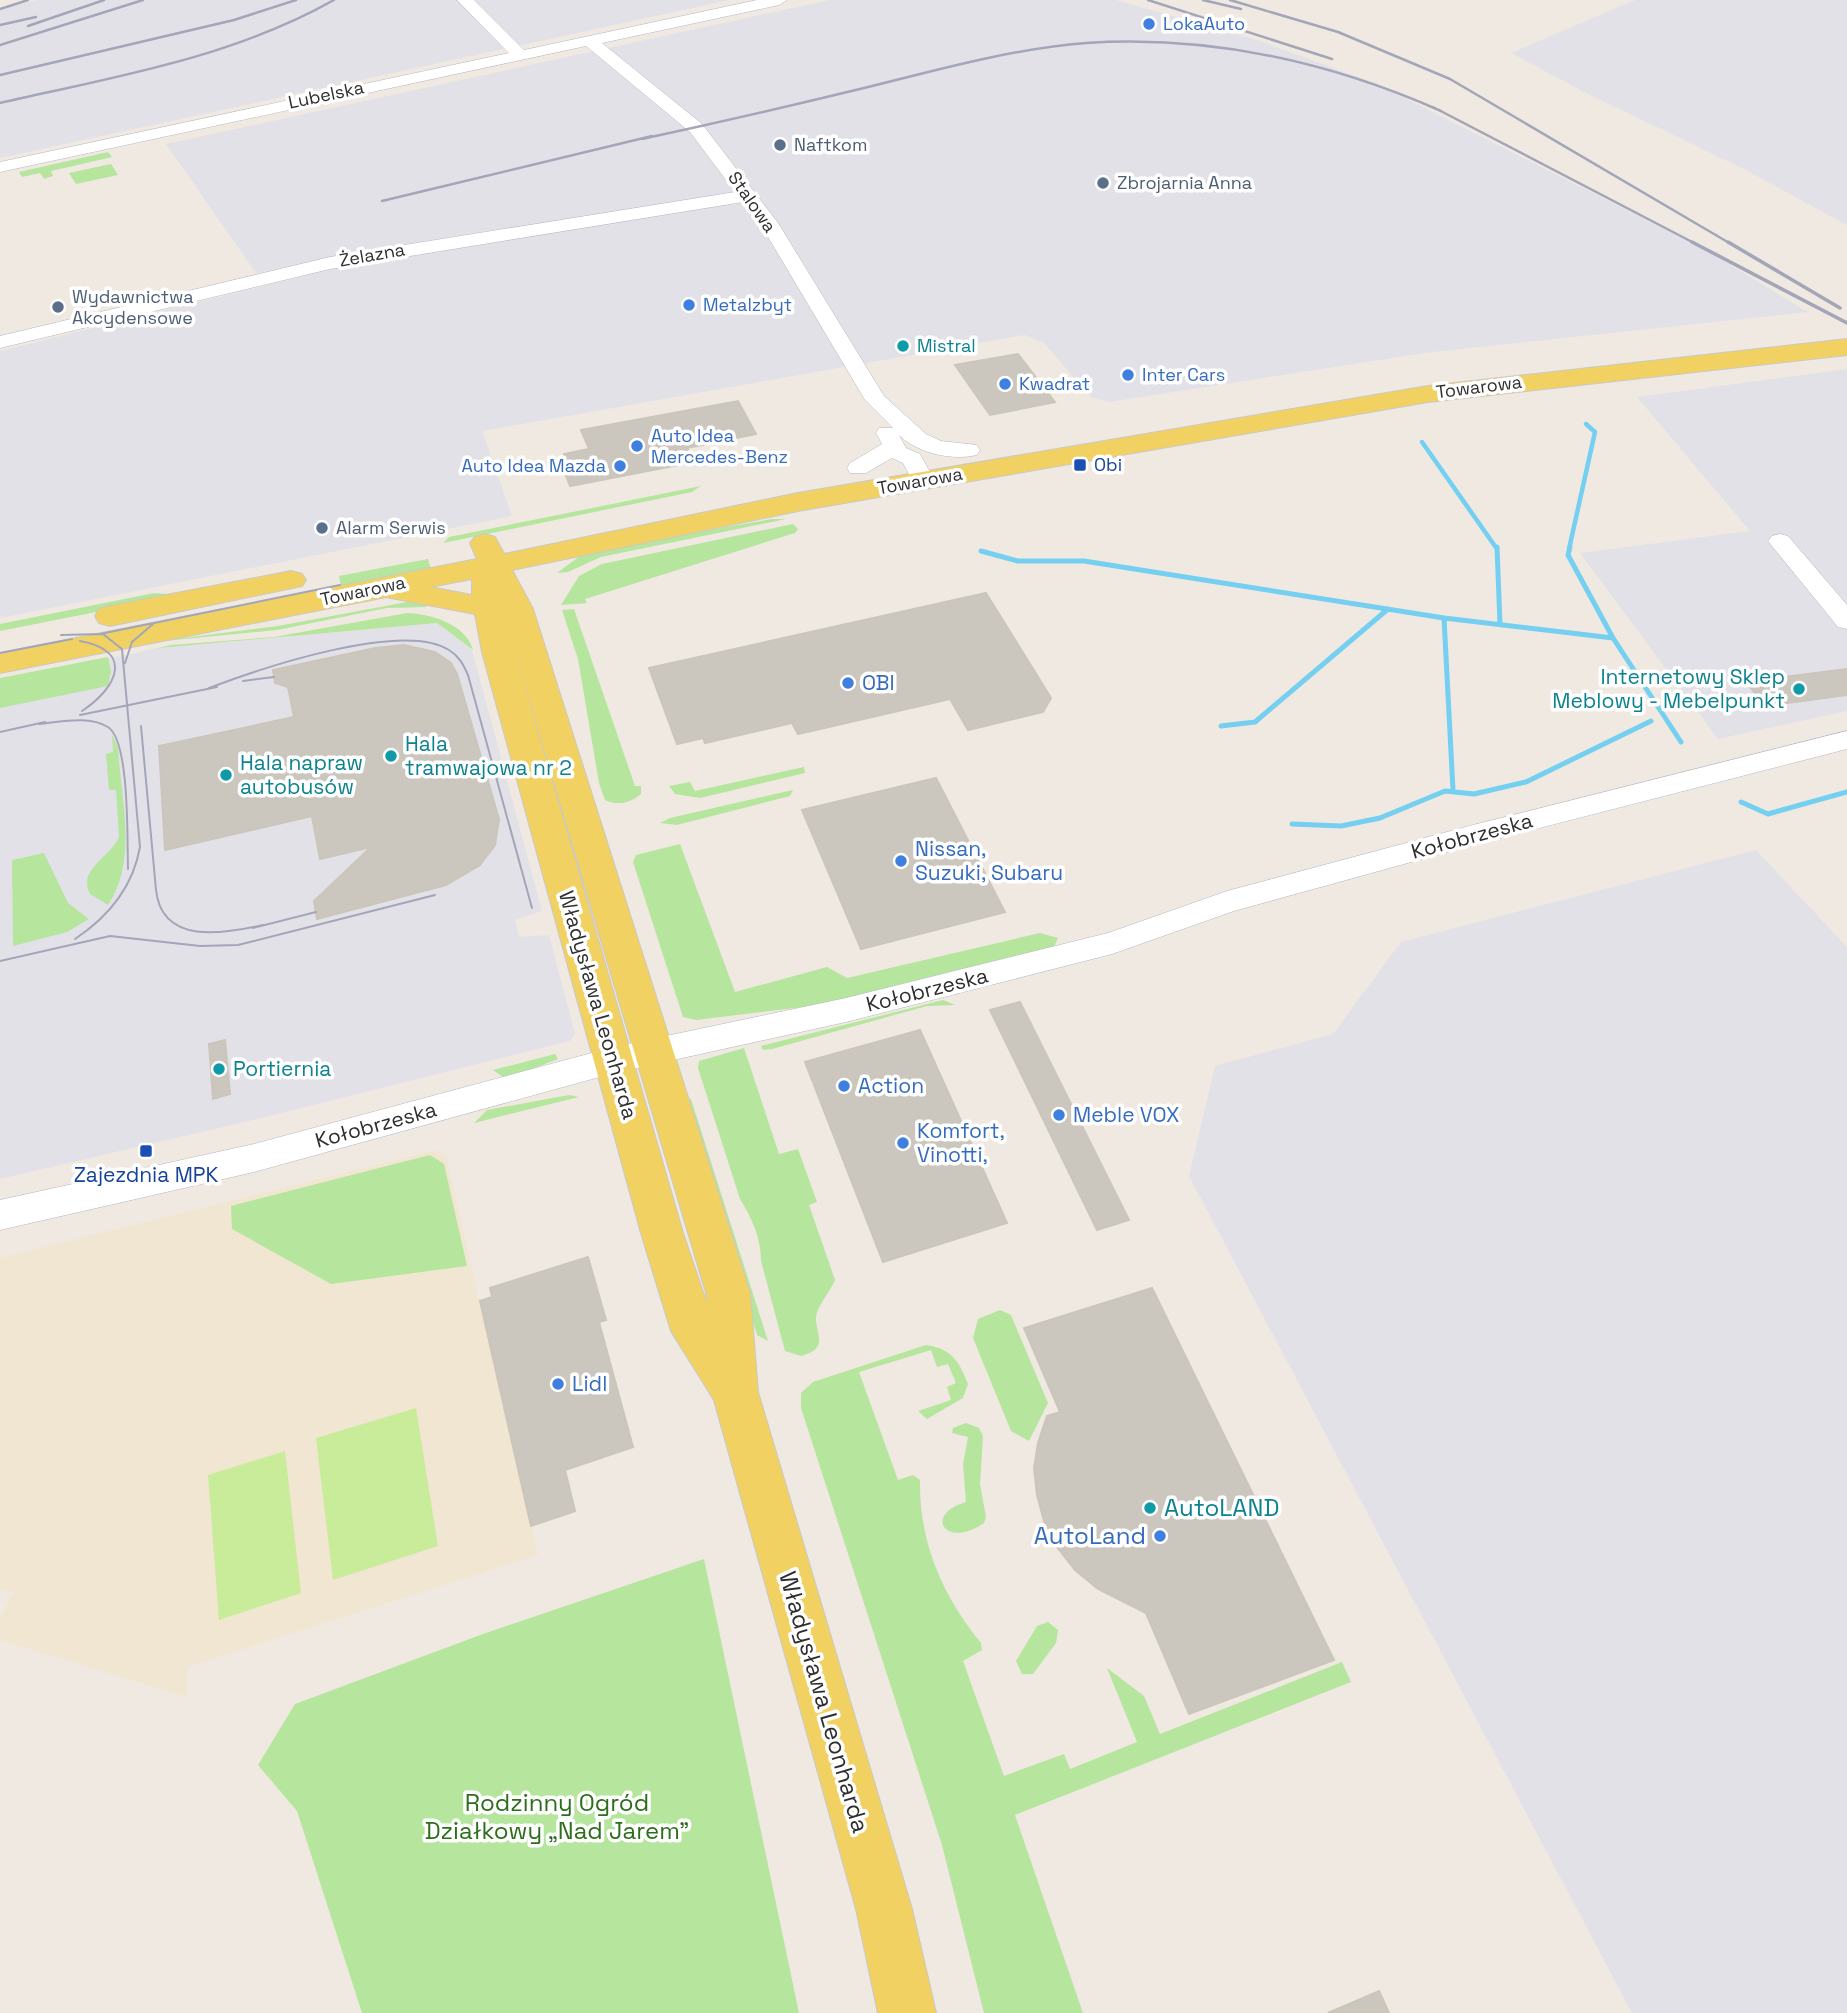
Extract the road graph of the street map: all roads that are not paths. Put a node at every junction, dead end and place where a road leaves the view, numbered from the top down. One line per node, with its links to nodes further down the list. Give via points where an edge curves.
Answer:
1 (466, 0): 6 (street)
2 (746, 0): 4 (street, Lubelska)
3 (779, 0): 4 (street, Lubelska)
4 (653, 24): 5 (street, Lubelska)
5 (587, 39): 6 (street, Lubelska); 8 (street, Stalowa, via 694,126)
6 (519, 54): 7 (street, Lubelska)
7 (0, 167)
8 (749, 195): 10 (street, Żelazna, via 330,262); 12 (street, Stalowa, via 876,400 877,414)
9 (1847, 336): 11 (main road, Towarowa)
10 (0, 342)
11 (1632, 361): 12 (main road, Towarowa, via 1452,390); 12 (main road, Towarowa, via 1418,375)
12 (911, 457): 14 (main road, Towarowa); 15 (main road, Towarowa)
13 (1780, 541): 18 (street)
14 (562, 550): 15 (main road, Towarowa); 17 (main road)
15 (488, 552): 16 (main road, Towarowa); 17 (main road, Władysława Leonharda, via 485,584); 19 (main road, Towarowa)
16 (378, 587): 17 (main road); 20 (main road, Towarowa)
17 (503, 608): 22 (main road, Władysława Leonharda)
18 (1847, 621)
19 (0, 638)
20 (0, 663)
21 (1847, 740): 22 (street, Kołobrzeska, via 1227,902 1112,943 846,1010)
22 (634, 1056): 23 (street, Kołobrzeska, via 254,1158); 24 (main road, Władysława Leonharda, via 662,1233 693,1331 735,1392 884,1909)
23 (0, 1215)
24 (906, 2013)

